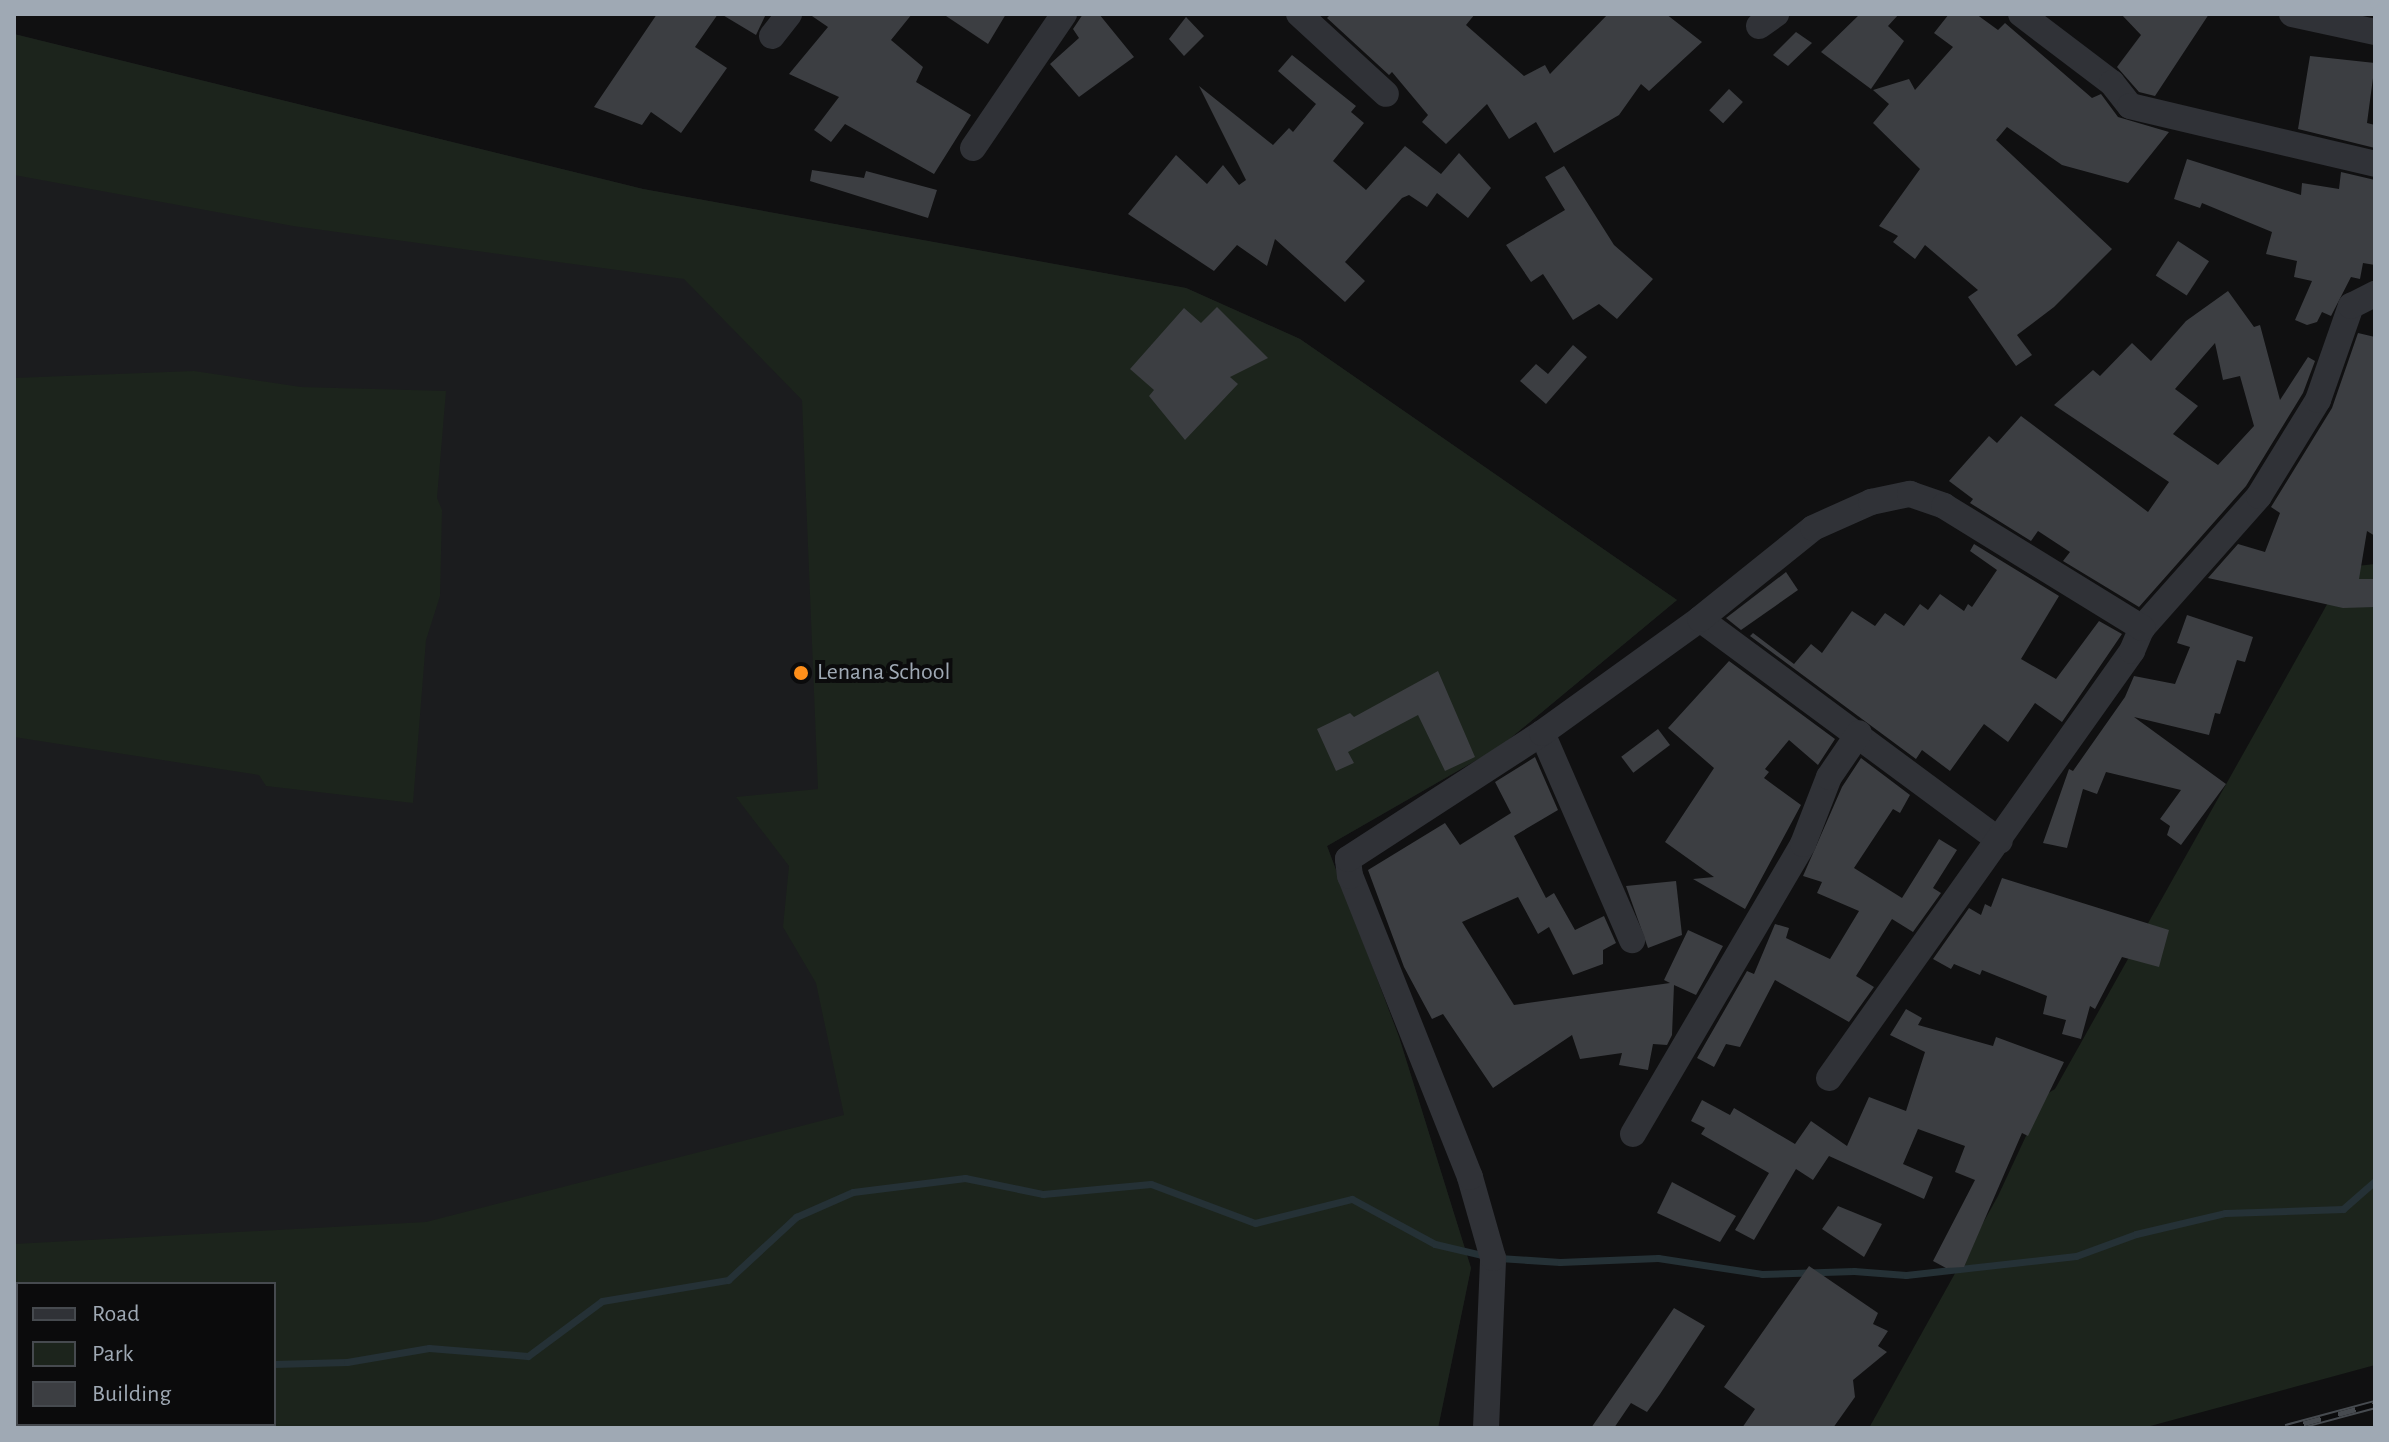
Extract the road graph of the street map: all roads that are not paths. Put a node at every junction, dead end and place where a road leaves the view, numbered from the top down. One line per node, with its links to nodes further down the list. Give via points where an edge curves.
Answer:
1 (789, 14): 7 (street)
2 (1064, 14): 9 (street)
3 (1299, 14): 8 (street)
4 (2021, 14): 10 (street, via 2112,83 2130,106)
5 (2292, 14): 6 (street)
6 (2375, 32)
7 (772, 36)
8 (1386, 94)
9 (973, 148)
10 (2375, 164)
11 (2375, 294): 13 (street, via 2351,306 2318,400 2259,496)
12 (1700, 619): 13 (street, via 1813,528 1871,502 1910,494 1944,506); 14 (street); 15 (street)
13 (2142, 628): 16 (street, via 2132,651 2064,741)
14 (1542, 733): 17 (street); 20 (street, via 1346,863 1470,1177 1493,1258)
15 (1859, 733): 16 (street); 19 (street, via 1829,777 1803,844)
16 (2000, 841): 18 (street)
17 (1632, 940)
18 (1829, 1078)
19 (1633, 1134)
20 (1486, 1428)

